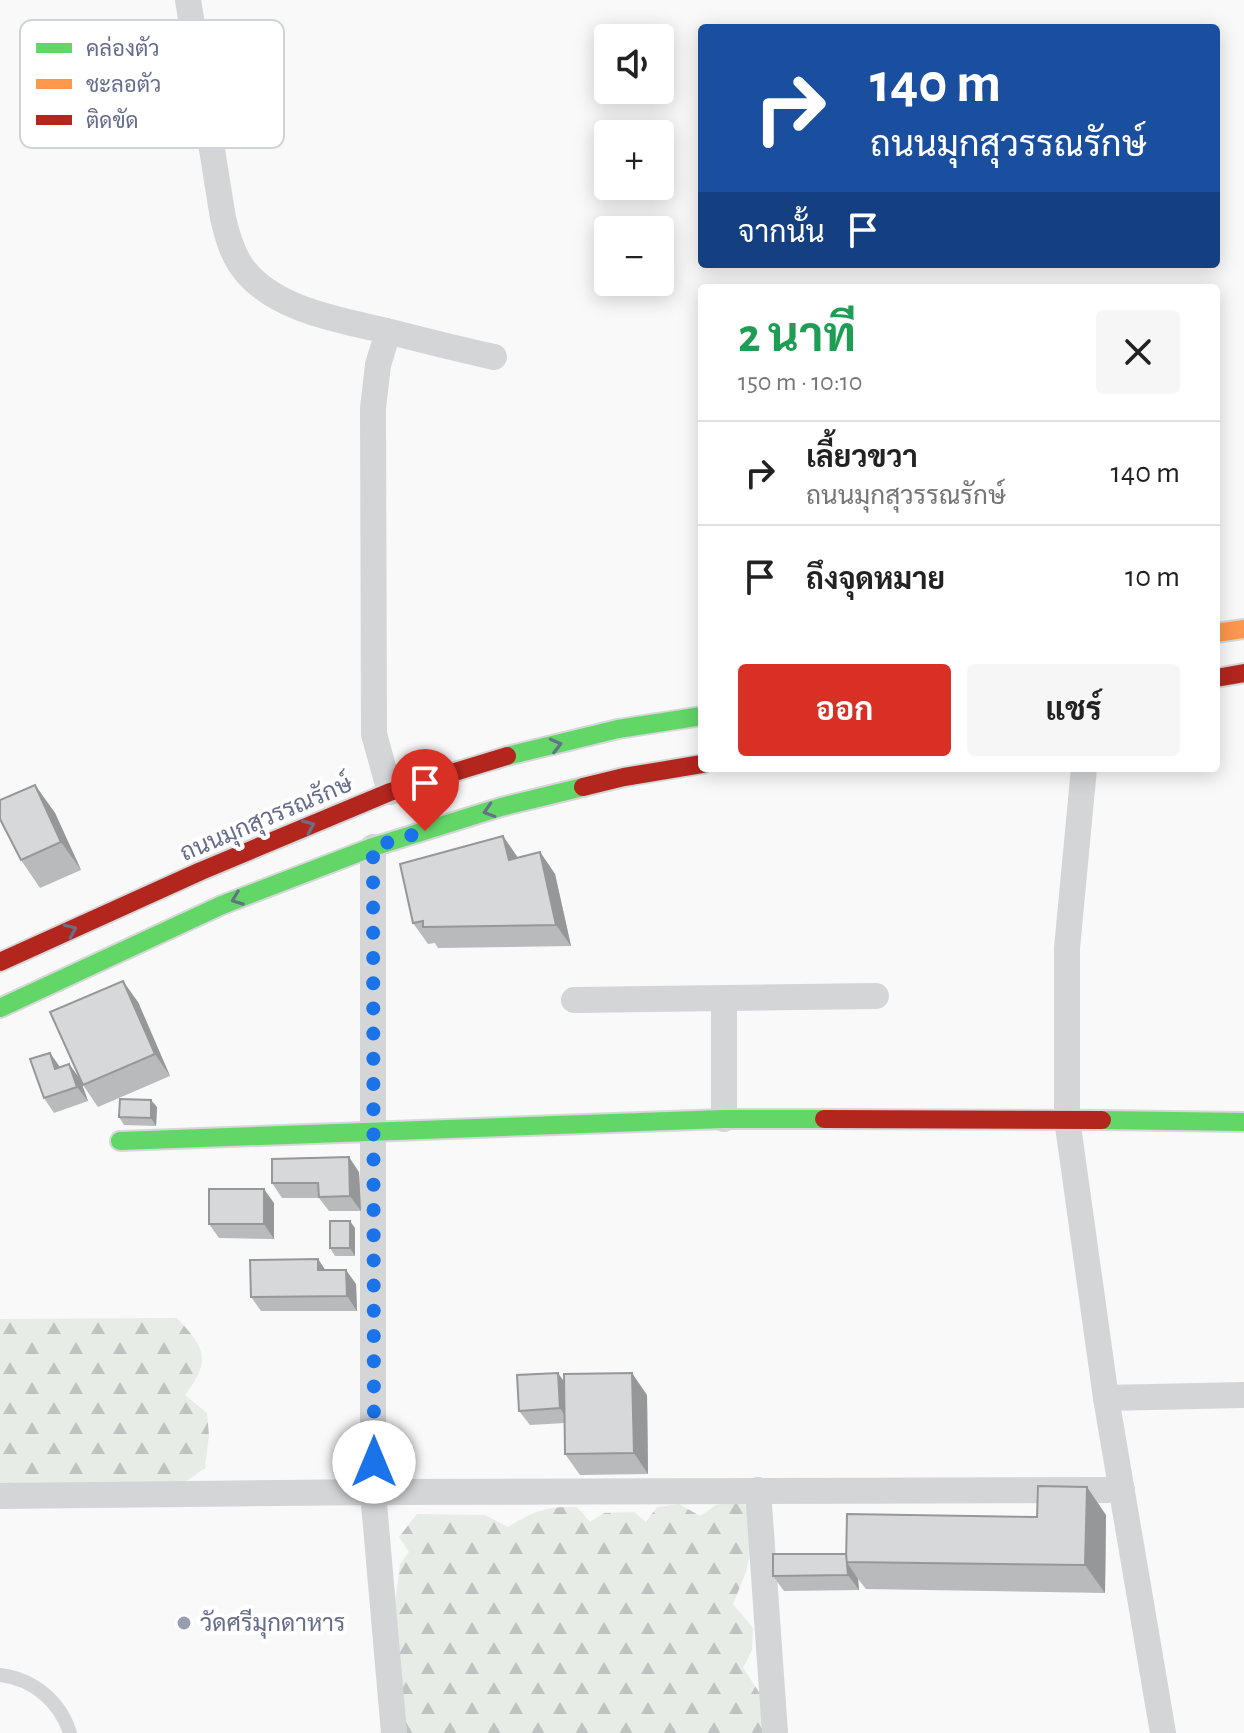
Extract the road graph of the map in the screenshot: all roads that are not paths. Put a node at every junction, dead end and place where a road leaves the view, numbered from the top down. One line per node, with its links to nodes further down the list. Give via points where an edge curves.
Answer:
1 (188, 0): 2 (street)
2 (191, 20)
3 (212, 148): 4 (street, via 223,218 241,266 289,304)
4 (378, 329): 5 (street); 13 (street, via 373,408 374,734)
5 (494, 357)
6 (1244, 629): 7 (main road)
7 (1220, 632)
8 (1244, 673): 9 (main road)
9 (1220, 677)
10 (698, 717): 13 (main road, ถนนมุกสุวรรณรักษ์, one-way to 10, via 535,749)
11 (698, 765): 14 (main road, one-way to 14, via 501,807)
12 (1084, 772): 21 (street, via 1067,948)
13 (390, 792): 15 (main road, ถนนมุกสุวรรณรักษ์, one-way to 13)
14 (373, 847): 19 (main road, one-way to 19, via 222,905); 23 (street)
15 (0, 962)
16 (876, 996): 17 (street)
17 (724, 998): 18 (street); 20 (street)
18 (574, 1000)
19 (0, 1008)
20 (724, 1119): 21 (main road); 23 (main road)
21 (1067, 1119): 22 (main road); 26 (street)
22 (1244, 1122)
23 (375, 1132): 24 (main road); 29 (street)
24 (120, 1141)
25 (1244, 1395): 26 (street)
26 (1106, 1398): 28 (street)
27 (758, 1490): 28 (street); 29 (street); 34 (street)
28 (1122, 1490): 35 (street)
29 (373, 1492): 30 (street); 33 (street)
30 (0, 1496)
31 (0, 1675): 32 (lane, via 38,1688 57,1706)
32 (70, 1733)
33 (394, 1733)
34 (775, 1733)
35 (1163, 1733)

